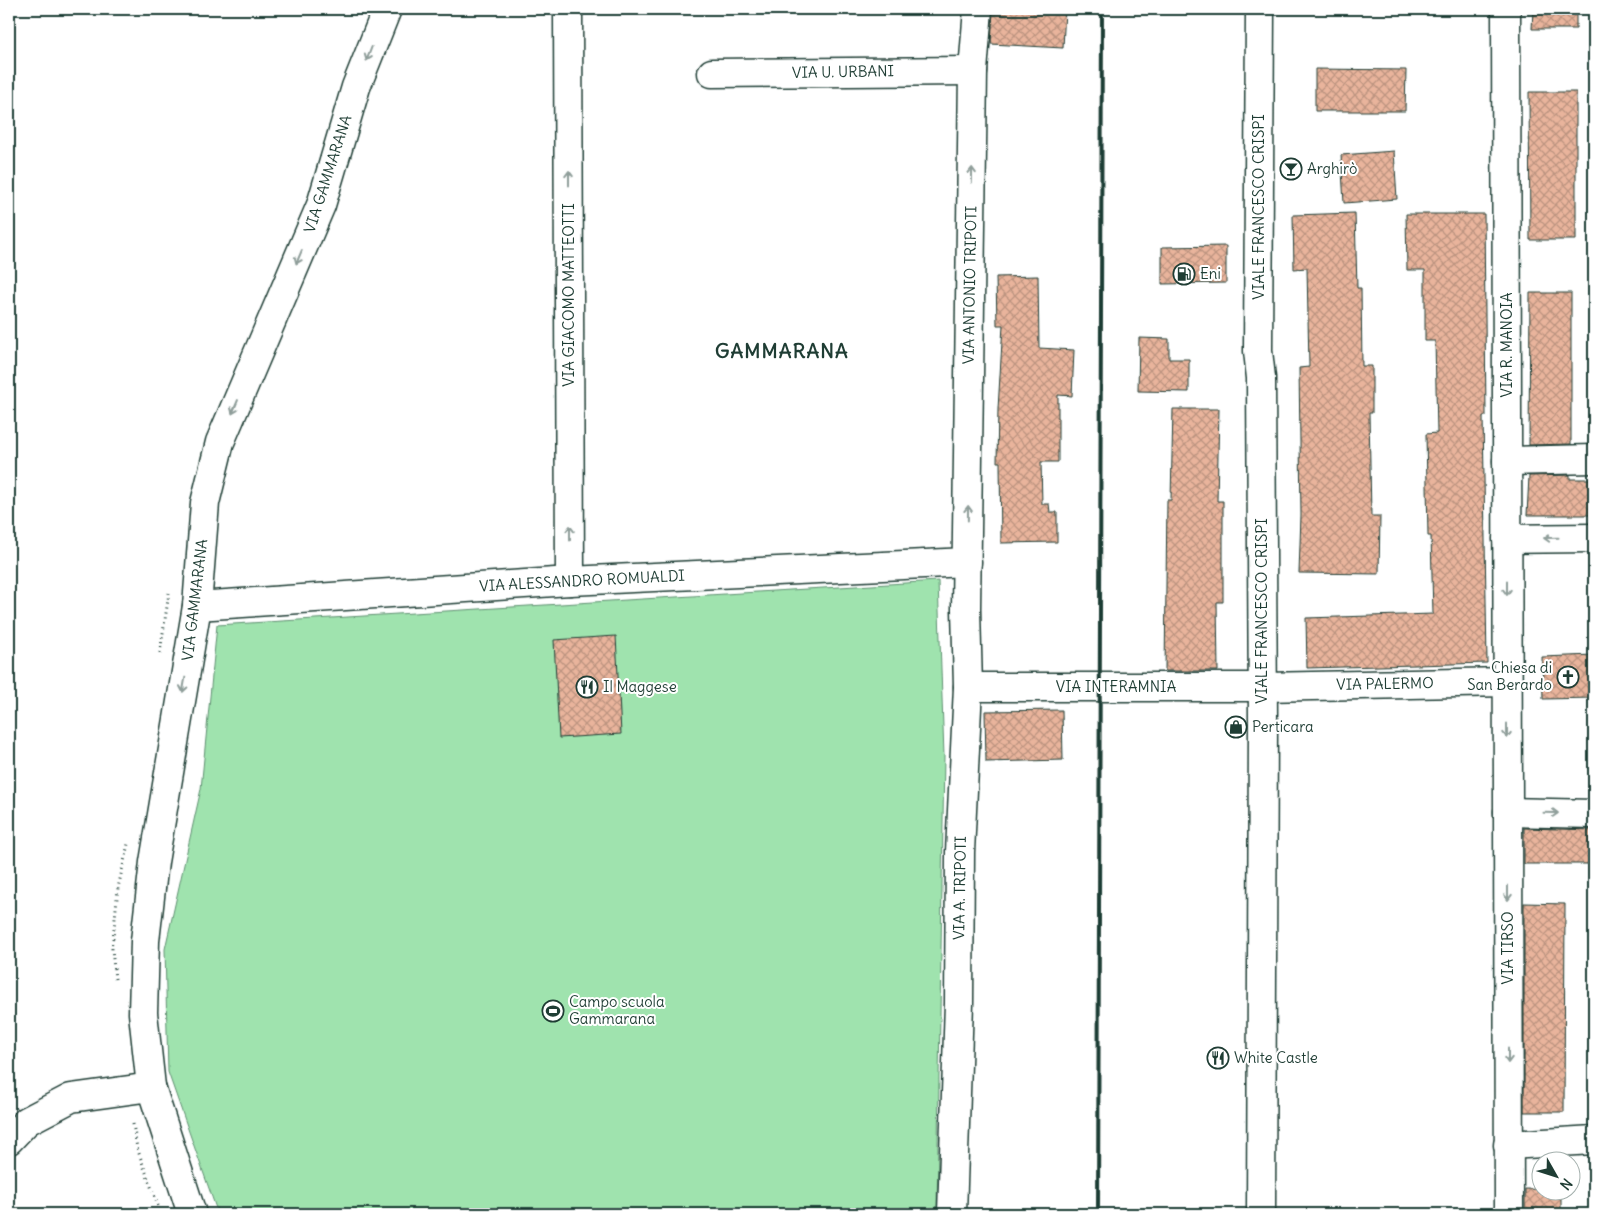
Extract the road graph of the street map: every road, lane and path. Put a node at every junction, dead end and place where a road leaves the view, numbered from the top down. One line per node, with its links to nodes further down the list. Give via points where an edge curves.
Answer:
1 (387, 9): 14 (street, VIA GAMMARANA, one-way to 14, via 356,87 321,206 220,442 205,503)
2 (568, 9): 13 (street, VIA GIACOMO MATTEOTTI, one-way to 2)
3 (978, 9): 6 (street, VIA ANTONIO TRIPOTI)
4 (1260, 9): 17 (street, VIALE FRANCESCO CRISPI, via 1258,352 1261,378)
5 (1506, 9): 9 (street, VIA R. MANOIA)
6 (973, 70): 7 (street, VIA U. URBANI); 12 (street, VIA ANTONIO TRIPOTI, one-way to 6)
7 (712, 73)
8 (1594, 459): 9 (street)
9 (1507, 461): 11 (street, VIA R. MANOIA)
10 (1594, 538): 11 (street, one-way to 11)
11 (1507, 539): 15 (street, VIA R. MANOIA, one-way to 15)
12 (967, 562): 13 (street, VIA ALESSANDRO ROMUALDI); 16 (street, VIA A. TRIPOTI)
13 (570, 581): 14 (street, VIA ALESSANDRO ROMUALDI)
14 (197, 606): 20 (street, VIA GAMMARANA, one-way to 20, via 154,862 145,941 143,1013)
15 (1507, 682): 17 (street, VIA PALERMO); 18 (street, VIA TIRSO, one-way to 18)
16 (968, 687): 17 (street, VIA INTERAMNIA); 25 (street, VIA A. TRIPOTI, via 960,852)
17 (1263, 687): 26 (street, VIALE FRANCESCO CRISPI)
18 (1508, 812): 19 (street, one-way to 19); 23 (street, VIA TIRSO, one-way to 23)
19 (1594, 814)
20 (151, 1087): 21 (street, via 71,1098 27,1121); 24 (street, VIA GAMMARANA)
21 (9, 1140)
22 (1594, 1140): 23 (street)
23 (1508, 1145): 27 (street, VIA TIRSO)
24 (192, 1214)
25 (952, 1214)
26 (1261, 1214)
27 (1509, 1214)

